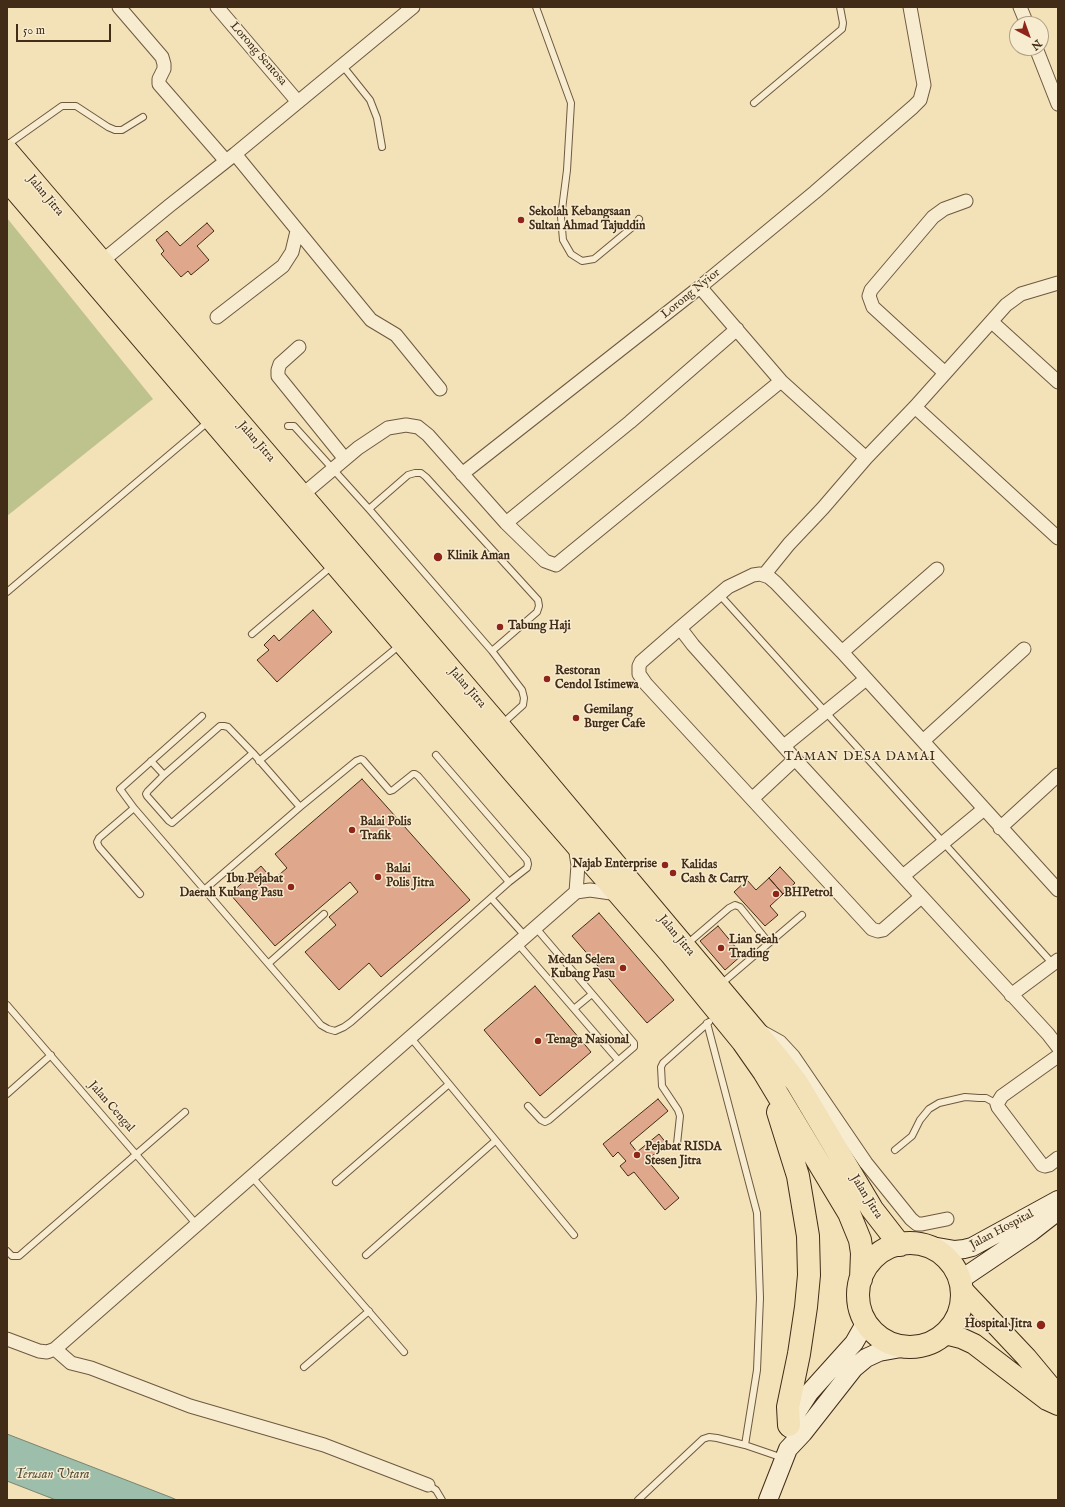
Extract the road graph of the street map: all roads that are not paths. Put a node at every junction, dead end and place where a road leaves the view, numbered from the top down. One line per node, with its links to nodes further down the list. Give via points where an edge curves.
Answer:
1 (119, 7): 16 (street, via 162,57 164,69 159,84)
2 (217, 7): 9 (street, Lorong Sentosa)
3 (412, 7): 8 (street)
4 (536, 7): 19 (lane, via 571,103 561,217 563,240 571,254 582,261 594,259)
5 (840, 7): 10 (lane, via 842,29)
6 (910, 7): 23 (street, Lorong Nyior, via 924,85 920,100 815,192)
7 (1039, 56): 11 (street)
8 (342, 65): 9 (street); 14 (lane, via 370,100 377,118)
9 (298, 102): 16 (street)
10 (754, 103)
11 (1058, 104)
12 (143, 117): 13 (lane, via 122,130 115,130 76,106 62,106)
13 (7, 145)
14 (382, 147)
15 (7, 152): 21 (highway, Jalan Jitra)
16 (230, 158): 20 (street); 21 (street)
17 (7, 180): 33 (highway, Jalan Jitra)
18 (966, 201): 28 (street, via 944,209 933,217 871,290 869,296 873,307)
19 (639, 219)
20 (297, 231): 24 (street, via 292,252 283,266); 31 (street, via 371,320 396,334)
21 (101, 262): 39 (highway, Jalan Jitra)
22 (1058, 283): 25 (street, via 1021,294 1006,305)
23 (700, 287): 26 (street); 38 (street, Lorong Nyior)
24 (218, 317)
25 (992, 322): 28 (street); 30 (street)
26 (737, 329): 29 (street); 41 (street, via 630,422)
27 (299, 347): 35 (street, via 280,364 278,376)
28 (945, 373): 32 (street)
29 (781, 381): 36 (street); 41 (street, via 556,565 545,561)
30 (1058, 382)
31 (440, 389)
32 (915, 407): 36 (street); 42 (street)
33 (212, 418): 43 (highway, Jalan Jitra); 46 (lane)
34 (288, 426): 37 (lane, via 294,426)
35 (345, 458): 37 (street); 38 (street, via 388,428 406,425 418,427 428,435)
36 (866, 458): 45 (street)
37 (333, 470): 39 (street); 40 (lane)
38 (462, 474): 41 (street)
39 (302, 496): 57 (highway, Jalan Jitra)
40 (369, 509): 52 (lane); 52 (lane, via 408,475 421,473 538,600 537,612)
41 (506, 523)
42 (1058, 538)
43 (335, 563): 49 (lane); 50 (highway, Jalan Jitra)
44 (937, 568): 53 (street)
45 (764, 574): 47 (street, via 743,579); 53 (street, via 776,583)
46 (7, 592)
47 (719, 594): 48 (street); 55 (lane)
48 (680, 628): 59 (street); 67 (street, via 641,662 639,674)
49 (252, 634)
50 (403, 643): 64 (lane); 72 (highway, Jalan Jitra)
51 (1024, 649): 58 (street)
52 (492, 651): 57 (lane, via 522,690 524,698 523,705)
53 (842, 652): 54 (street)
54 (866, 678): 55 (street); 58 (street)
55 (826, 712): 59 (street); 73 (lane)
56 (202, 716): 63 (lane)
57 (499, 726): 88 (highway, Jalan Jitra)
58 (923, 741): 70 (street)
59 (784, 746): 62 (street)
60 (253, 754): 64 (lane); 65 (lane, via 228,728 220,726); 65 (lane, via 172,823 146,794)
61 (436, 755): 75 (lane, via 527,860 527,868)
62 (795, 759): 67 (street); 74 (street)
63 (151, 761): 65 (lane); 69 (lane, via 120,789)
64 (259, 761): 68 (lane)
65 (164, 775)
66 (1058, 775): 71 (street)
67 (752, 799): 81 (street, via 872,929 883,930)
68 (300, 807): 75 (lane, via 361,759 390,791 415,774); 76 (lane)
69 (134, 808): 76 (lane); 79 (lane, via 97,842)
70 (984, 809): 71 (street); 73 (street)
71 (1000, 828): 77 (street)
72 (573, 842): 78 (street, via 578,865); 80 (highway, Jalan Jitra)
73 (944, 842): 74 (street); 89 (lane)
74 (903, 876): 81 (street)
75 (509, 882): 82 (lane)
76 (204, 890): 90 (lane)
77 (1058, 890)
78 (576, 892): 80 (street, via 590,890); 85 (street)
79 (140, 894)
80 (619, 894): 96 (highway, Jalan Jitra)
81 (921, 897): 93 (street)
82 (491, 898): 86 (lane); 90 (lane, via 351,1022 334,1031 321,1025)
83 (324, 914): 90 (lane)
84 (802, 915): 87 (lane)
85 (536, 928): 86 (street); 92 (lane)
86 (522, 941): 95 (lane); 99 (street)
87 (769, 943): 88 (lane, via 740,907 735,905); 91 (lane)
88 (684, 946): 91 (highway, Jalan Jitra)
89 (1055, 962): 93 (street)
90 (269, 963)
91 (718, 986): 97 (highway, Jalan Jitra)
92 (592, 994): 95 (lane); 103 (lane, via 634,1044 634,1047)
93 (1011, 995): 98 (street)
94 (7, 1005): 101 (lane, Jalan Cengal)
95 (575, 1008): 103 (lane)
96 (713, 1018): 104 (highway, Jalan Jitra, via 743,1042); 111 (lane, via 661,1067 662,1086 680,1116); 138 (lane, via 757,1212 760,1298 757,1370)
97 (753, 1028): 119 (street, via 774,1038 793,1056 873,1172 911,1219 917,1224); 122 (highway, Jalan Jitra, via 797,1083 872,1209)
98 (1053, 1030): 100 (street)
99 (411, 1038): 105 (lane); 115 (street)
100 (1058, 1047)
101 (51, 1055): 106 (lane); 113 (lane, Jalan Cengal)
102 (1058, 1056): 108 (street, via 1002,1096)
103 (618, 1060): 107 (lane, via 549,1120 541,1120)
104 (764, 1072): 125 (highway, Jalan Jitra, via 849,1213 860,1240); 137 (highway, via 795,1164 808,1236 809,1275 806,1307 788,1407)
105 (449, 1084): 110 (lane); 116 (lane)
106 (7, 1094)
107 (528, 1106)
108 (997, 1106): 112 (lane, via 986,1098 965,1098 939,1103 929,1109 912,1136); 114 (street, via 1042,1165 1049,1165)
109 (185, 1112): 113 (lane)
110 (495, 1141): 121 (lane); 124 (lane)
111 (676, 1144)
112 (895, 1150)
113 (137, 1154): 120 (lane, Jalan Cengal); 123 (lane, via 19,1256 12,1256)
114 (1058, 1158)
115 (252, 1177): 120 (street); 127 (lane)
116 (336, 1182)
117 (1058, 1200): 122 (main road, Jalan Hospital, via 972,1247 955,1250)
118 (1058, 1211): 126 (main road, Jalan Hospital)
119 (948, 1220)
120 (197, 1225): 132 (street)
121 (574, 1235)
122 (910, 1244): 125 (highway, via 880,1253 872,1260); 126 (highway, via 933,1249 945,1256 954,1267)
123 (7, 1251)
124 (366, 1255)
125 (861, 1279): 128 (highway, via 859,1301)
126 (961, 1284): 129 (highway, via 962,1301 959,1313); 135 (main road, via 1026,1357 1056,1393)
127 (369, 1311): 133 (lane); 134 (lane)
128 (866, 1322): 131 (highway, via 883,1340); 137 (main road, via 854,1343 809,1393)
129 (945, 1334): 131 (highway, via 921,1346); 136 (main road, via 974,1344 1047,1400)
130 (7, 1339): 132 (street, via 39,1351)
131 (907, 1347): 139 (main road, via 879,1352 854,1368)
132 (55, 1349): 140 (street, via 71,1363 91,1368 190,1406 324,1445)
133 (404, 1352)
134 (304, 1367)
135 (1058, 1400)
136 (1058, 1405)
137 (789, 1425): 139 (main road)
138 (745, 1444): 139 (lane); 142 (lane, via 709,1437 703,1439)
139 (786, 1454): 143 (main road)
140 (428, 1485): 141 (lane, via 436,1490)
141 (442, 1500)
142 (638, 1500)
143 (768, 1500)

